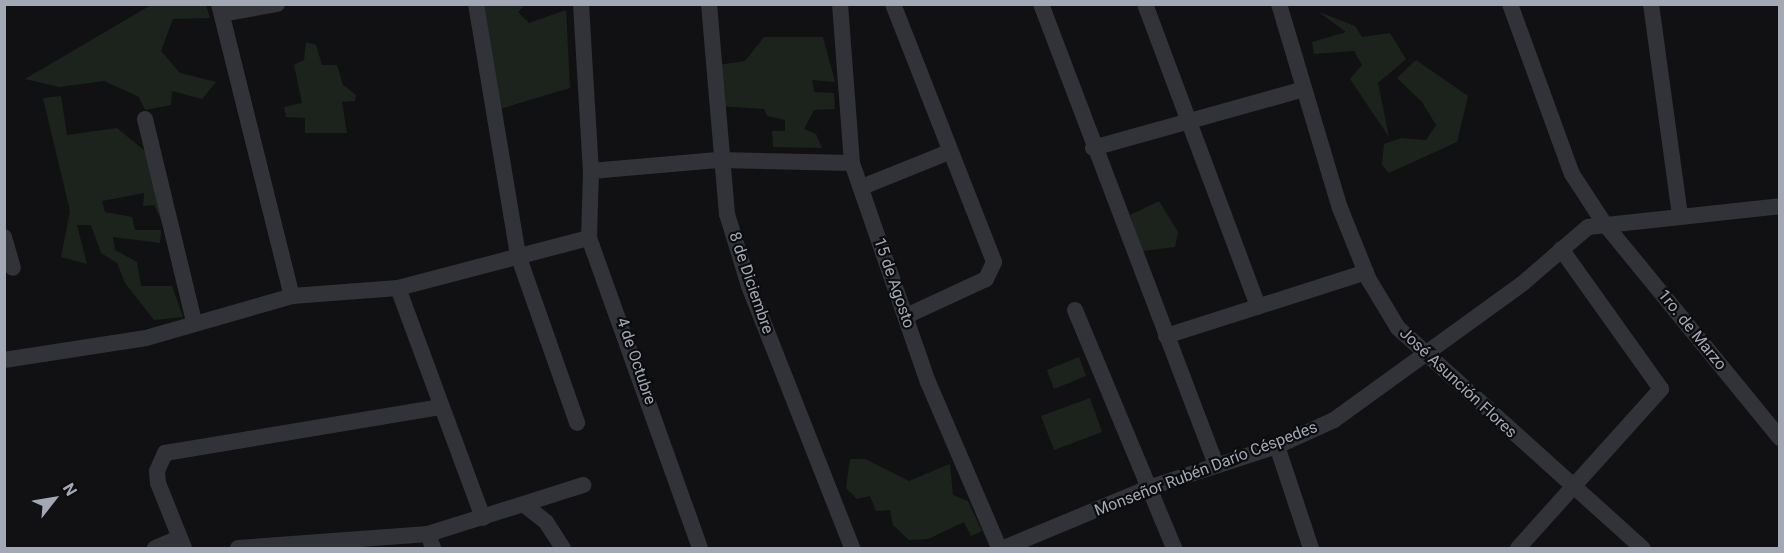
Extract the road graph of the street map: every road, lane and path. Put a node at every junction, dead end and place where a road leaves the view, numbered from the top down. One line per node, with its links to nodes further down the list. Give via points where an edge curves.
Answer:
1 (277, 4): 12 (street)
2 (476, 4): 28 (street)
3 (581, 4): 20 (street, 4 de Octubre)
4 (708, 4): 18 (street, 8 de Diciembre)
5 (840, 4): 19 (street, 15 de Agosto)
6 (893, 4): 17 (street)
7 (1041, 4): 16 (street)
8 (1145, 4): 15 (street)
9 (1279, 4): 13 (street, José Asunción Flores)
10 (1510, 4): 24 (street, 1ro. de Marzo, via 1562,154)
11 (1651, 4): 23 (street)
12 (220, 9): 32 (street)
13 (1301, 90): 15 (street); 30 (street, José Asunción Flores)
14 (145, 119): 36 (street)
15 (1187, 123): 16 (street); 33 (street)
16 (1093, 148): 37 (street)
17 (949, 152): 21 (street); 35 (street, via 994,262 993,272)
18 (718, 160): 19 (street); 20 (street); 56 (street, 8 de Diciembre, via 749,286)
19 (852, 163): 21 (street, 15 de Agosto)
20 (591, 171): 26 (street, 4 de Octubre)
21 (862, 188): 35 (street, 15 de Agosto)
22 (1779, 206): 23 (street, Monseñor Rubén Darío Céspedes)
23 (1680, 217): 24 (street, Monseñor Rubén Darío Céspedes)
24 (1604, 223): 27 (street, Monseñor Rubén Darío Céspedes, via 1588,227); 42 (street, 1ro. de Marzo)
25 (4, 237): 29 (street)
26 (589, 238): 28 (street); 55 (street, 4 de Octubre)
27 (1561, 249): 38 (street, Monseñor Rubén Darío Céspedes, via 1522,284); 46 (street, via 1661,389)
28 (518, 255): 31 (street); 41 (street)
29 (13, 268)
30 (1366, 272): 33 (street); 38 (street, José Asunción Flores, via 1398,328)
31 (398, 288): 32 (street); 40 (street)
32 (292, 296): 36 (street)
33 (1258, 307): 37 (street)
34 (1075, 310): 47 (street)
35 (906, 316): 57 (street, 15 de Agosto)
36 (194, 321): 39 (street, via 146,338)
37 (1166, 336): 44 (street)
38 (1422, 353): 43 (street, Monseñor Rubén Darío Céspedes, via 1335,420); 46 (street, José Asunción Flores)
39 (4, 360)
40 (441, 407): 49 (street); 51 (street, via 165,453 158,483)
41 (577, 423)
42 (1779, 438)
43 (1277, 446): 44 (street, Monseñor Rubén Darío Céspedes); 59 (street)
44 (1215, 463): 47 (street, Monseñor Rubén Darío Céspedes)
45 (583, 485): 48 (street)
46 (1572, 486): 60 (street); 61 (street, José Asunción Flores)
47 (1148, 488): 57 (street, Monseñor Rubén Darío Céspedes); 58 (street)
48 (527, 507): 49 (street); 54 (street, via 546,522)
49 (483, 518): 50 (street)
50 (431, 541): 53 (street)
51 (182, 543): 52 (street)
52 (155, 549)
53 (238, 549)
54 (563, 549)
55 (700, 549)
56 (852, 549)
57 (1001, 549)
58 (1174, 549)
59 (1311, 549)
60 (1518, 549)
61 (1642, 549)

